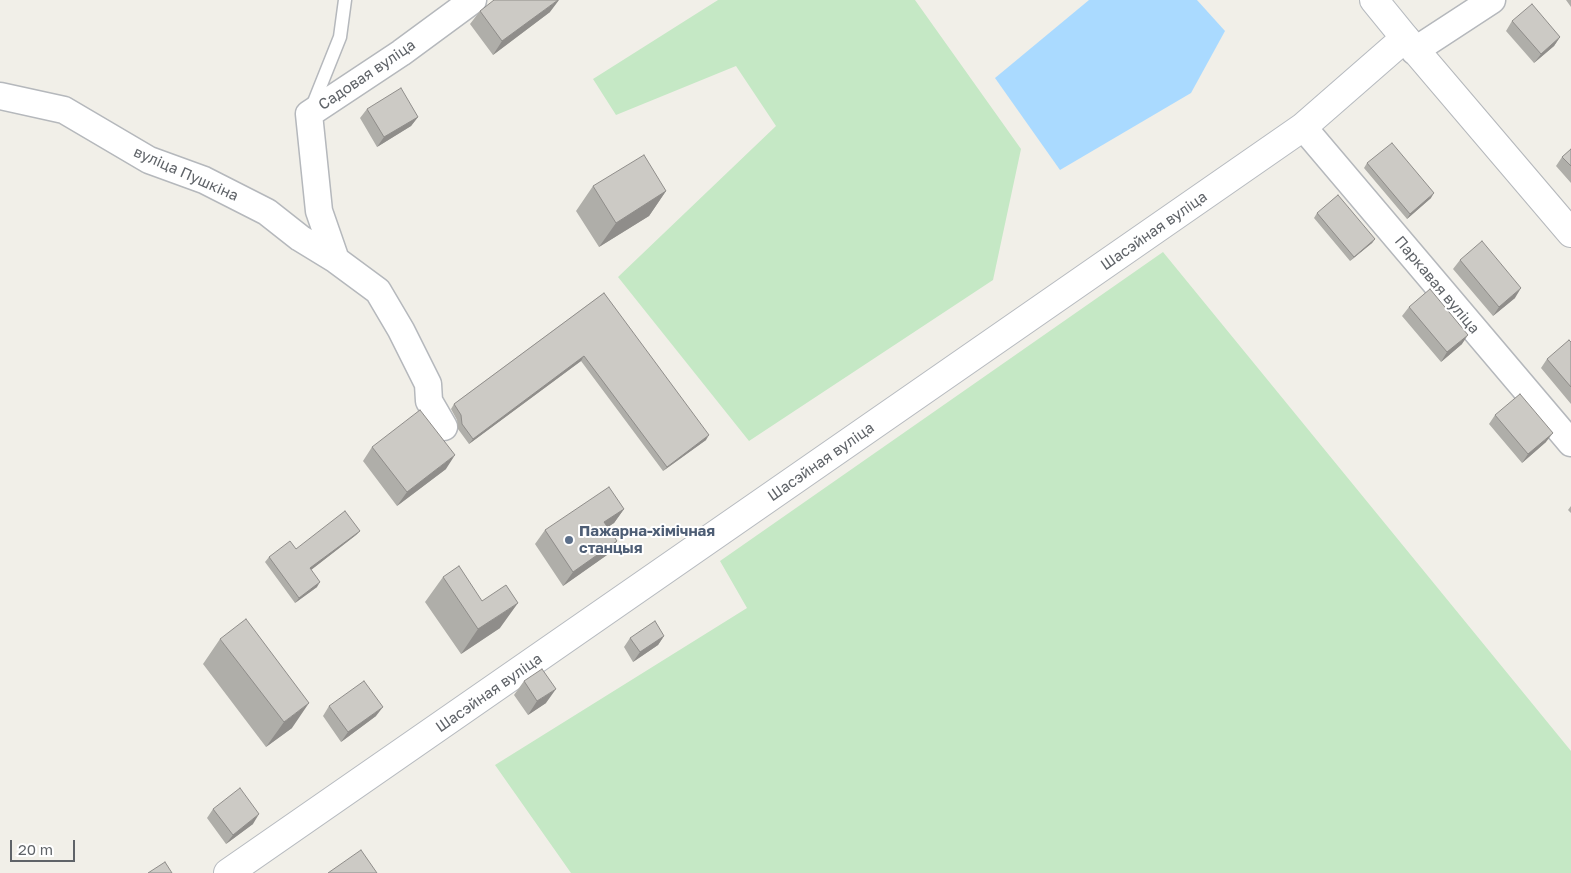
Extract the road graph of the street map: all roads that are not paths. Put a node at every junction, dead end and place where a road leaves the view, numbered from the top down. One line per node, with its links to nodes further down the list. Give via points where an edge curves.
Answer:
1 (345, 0): 7 (lane, via 340,36)
2 (473, 0): 7 (street, Садовая вуліца)
3 (1374, 0): 5 (main road)
4 (1492, 0): 5 (street, Шасэйная вуліца)
5 (1410, 44): 8 (main road, Шасэйная вуліца); 9 (main road)
6 (0, 96): 10 (street, вуліца Пушкіна, via 64,110 150,160 204,180 267,212)
7 (309, 114): 10 (street, Садовая вуліца, via 319,211)
8 (1303, 127): 12 (street, Паркавая вуліца); 13 (main road, Шасэйная вуліца)
9 (1571, 233)
10 (336, 260): 11 (street, вуліца Пушкіна, via 378,291 428,384 429,401)
11 (444, 427)
12 (1571, 443)
13 (228, 873)

